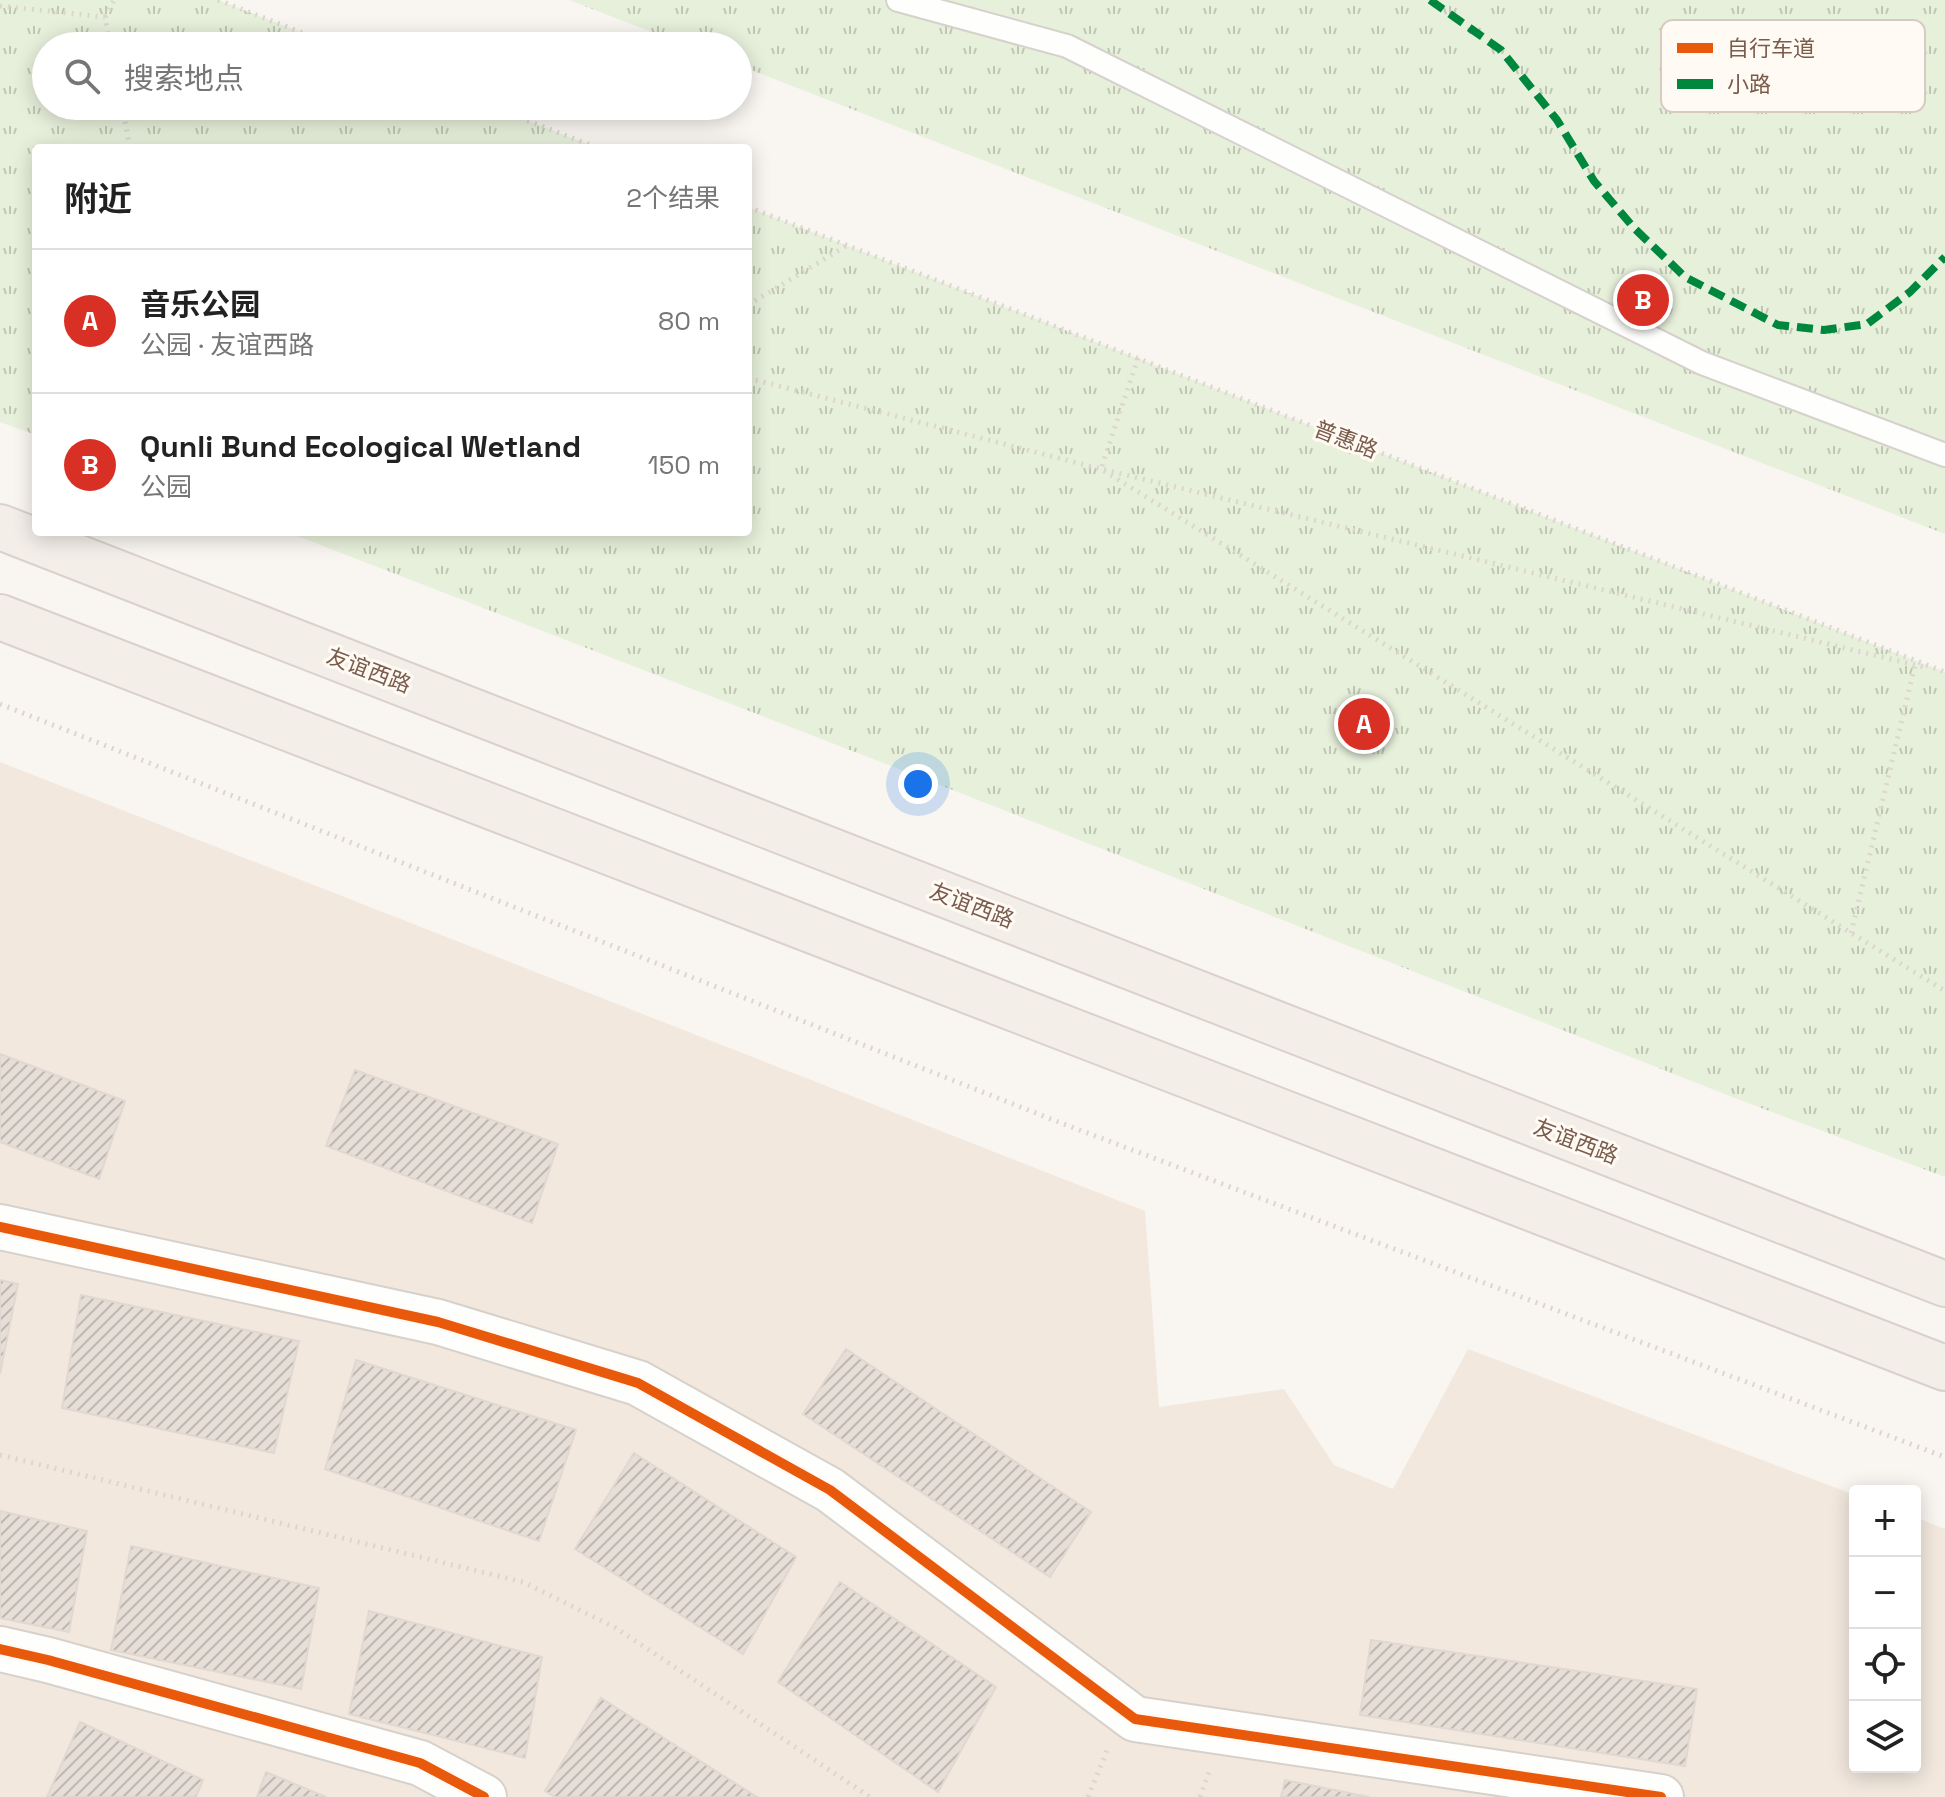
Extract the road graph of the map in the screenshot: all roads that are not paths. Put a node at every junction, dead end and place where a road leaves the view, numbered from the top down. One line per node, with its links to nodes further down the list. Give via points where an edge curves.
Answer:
1 (898, 0): 2 (lane, via 1067,46 1702,363)
2 (1945, 455)
3 (0, 527): 6 (main road, 友谊西路)
4 (0, 617): 7 (main road)
5 (0, 1227): 10 (street, via 438,1322 638,1383 830,1490 1135,1719)
6 (1945, 1284)
7 (1945, 1368)
8 (0, 1649): 9 (street, via 420,1763)
9 (484, 1797)
10 (1661, 1797)

